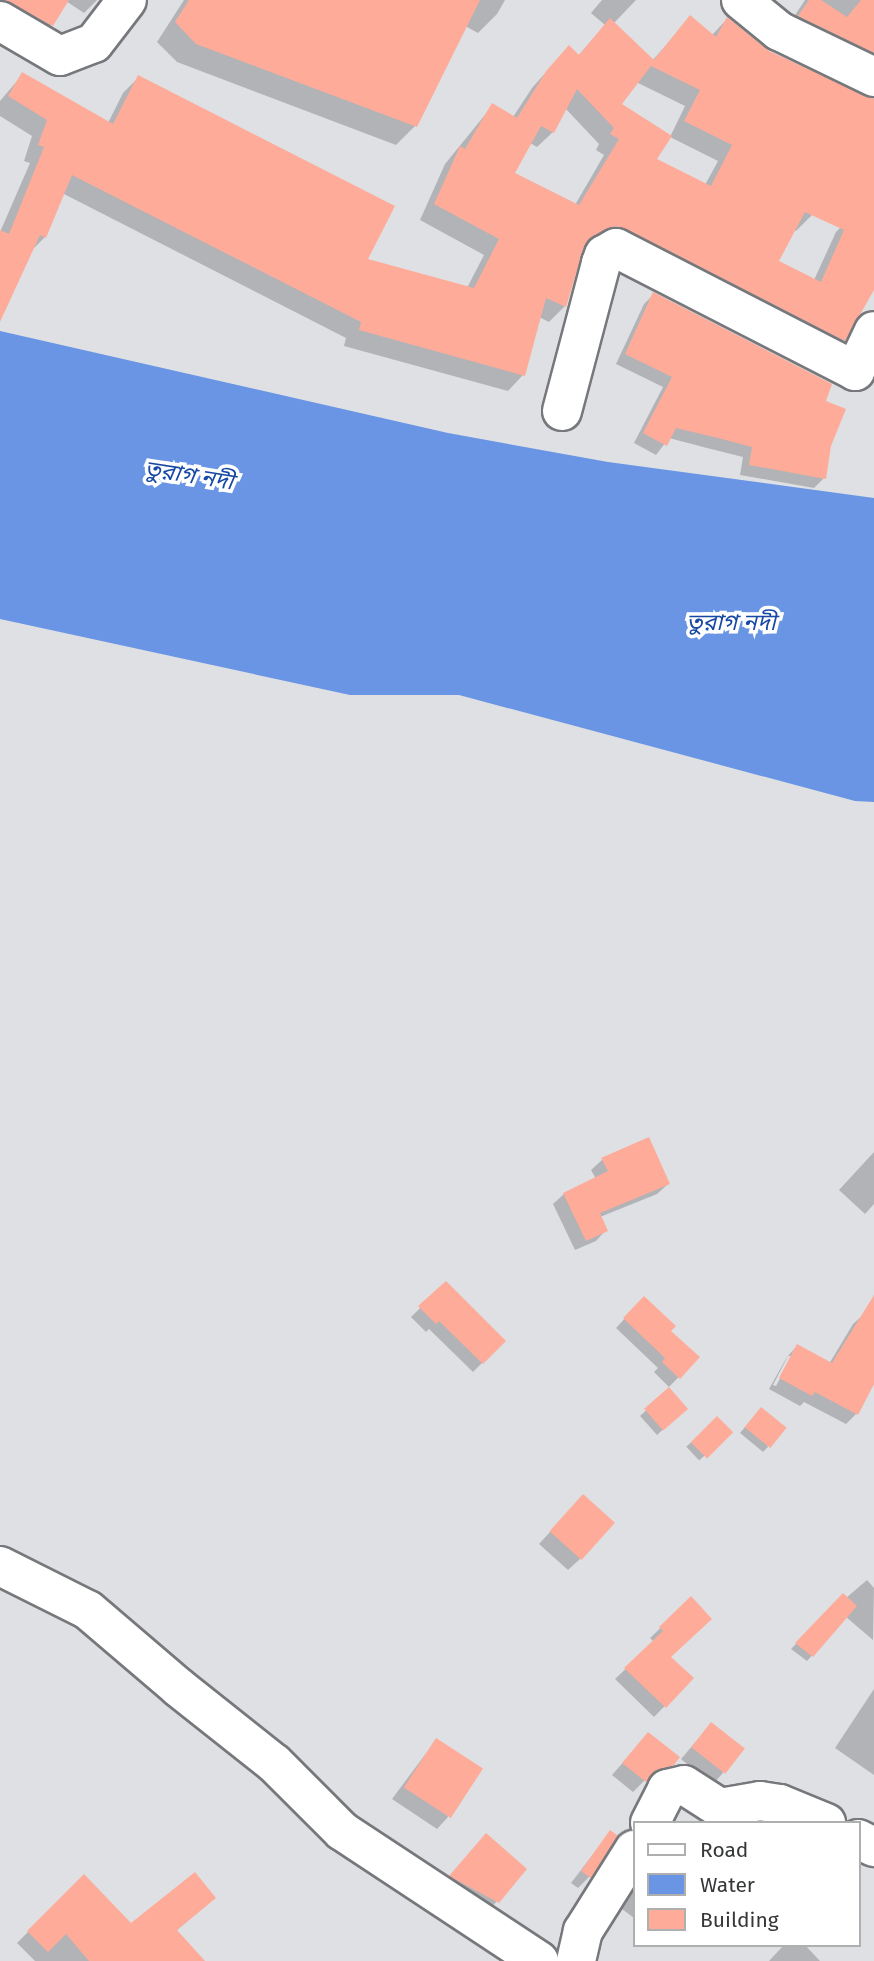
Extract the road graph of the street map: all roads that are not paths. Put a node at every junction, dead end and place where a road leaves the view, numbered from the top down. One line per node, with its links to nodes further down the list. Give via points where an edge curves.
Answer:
1 (127, 0): 4 (street, via 94,43 60,57)
2 (741, 0): 3 (street)
3 (786, 15): 5 (street)
4 (0, 21)
5 (874, 77)
6 (874, 331): 7 (street, via 855,371 616,248 604,255 601,263)
7 (562, 411)
8 (0, 1566): 12 (street, via 88,1610 274,1763 342,1831)
9 (651, 1821): 10 (street, via 667,1789 684,1785 720,1808 760,1801)
10 (821, 1821)
11 (632, 1853): 13 (street, via 583,1931)
12 (539, 1961)
13 (576, 1961)

